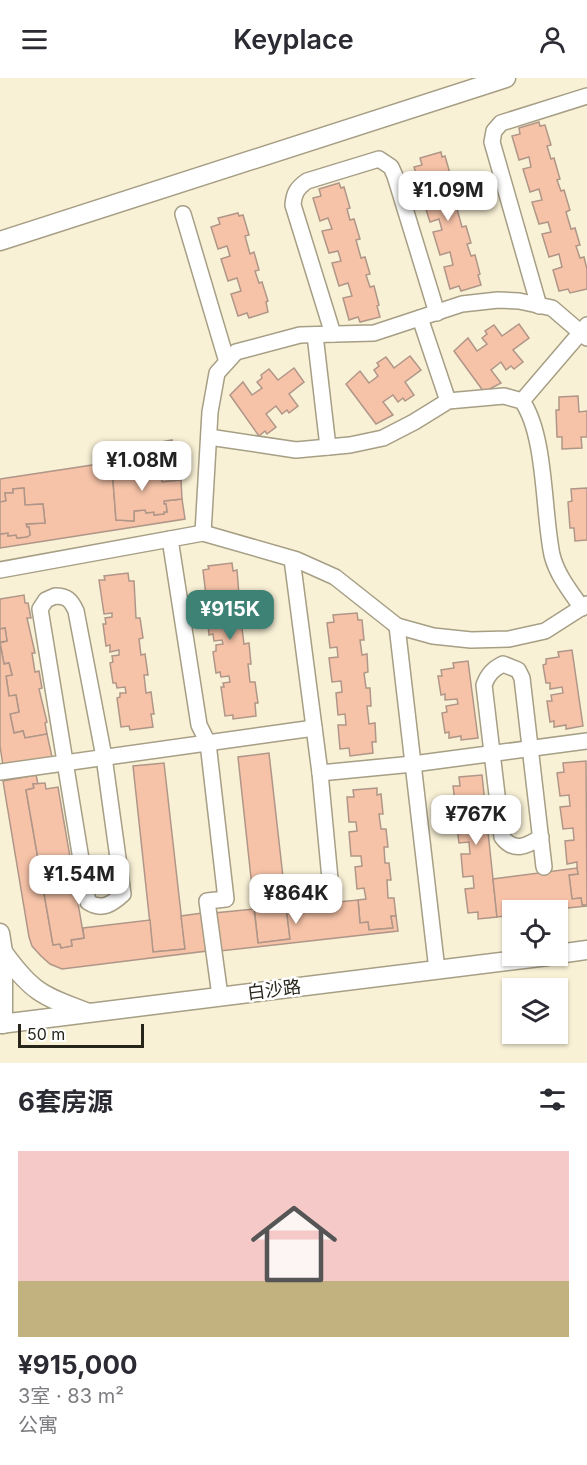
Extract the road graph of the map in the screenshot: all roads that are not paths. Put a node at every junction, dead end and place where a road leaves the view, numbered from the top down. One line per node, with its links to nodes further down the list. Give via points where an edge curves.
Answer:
1 (506, 78): 4 (street)
2 (587, 97): 5 (street, via 501,123 494,131 492,142)
3 (183, 214): 11 (street)
4 (0, 241)
5 (539, 306): 6 (street, via 498,300 462,304); 8 (street, via 552,308)
6 (437, 313): 7 (street); 9 (street, via 395,176 380,159 308,181 298,187 294,196 293,205)
7 (420, 318): 9 (street, via 374,333); 12 (street)
8 (585, 332): 13 (street)
9 (333, 334): 10 (street)
10 (315, 335): 11 (street, via 236,352); 15 (street)
11 (227, 362): 14 (street, via 217,373)
12 (448, 401): 13 (street, via 504,396); 15 (street, via 382,438)
13 (522, 401): 20 (street, via 534,423 553,557 561,578)
14 (209, 437): 15 (street, via 296,450); 16 (street)
15 (328, 447)
16 (203, 533): 17 (street); 18 (street)
17 (170, 539): 19 (street); 24 (street, via 199,725)
18 (292, 559): 21 (street, via 335,576); 22 (street)
19 (0, 570)
20 (584, 606): 21 (street, via 545,631 509,639 433,636)
21 (397, 626): 29 (street)
22 (314, 728): 24 (street); 31 (street)
23 (587, 741): 25 (street)
24 (208, 743): 27 (street); 41 (street, via 226,898 207,901)
25 (531, 749): 26 (street); 26 (street, via 522,678 518,670 503,664 487,676 484,685); 32 (street)
26 (492, 754): 29 (street); 32 (street, via 502,837 519,848)
27 (104, 757): 28 (street); 28 (street, via 123,894 103,907 88,902); 28 (street, via 76,611 71,600 55,596 40,609)
28 (66, 763): 30 (street)
29 (412, 764): 31 (street); 40 (street)
30 (0, 772)
31 (320, 773): 34 (street)
32 (541, 837): 33 (street)
33 (544, 867)
34 (330, 879)
35 (0, 933): 37 (street)
36 (587, 950): 38 (street)
37 (3, 952): 42 (street, via 34,990); 43 (street)
38 (568, 953)
39 (502, 962): 40 (street, 白沙路)
40 (437, 970): 41 (street, 白沙路)
41 (220, 996): 42 (street, 白沙路)
42 (88, 1012): 43 (street, 白沙路)
43 (1, 1020)

